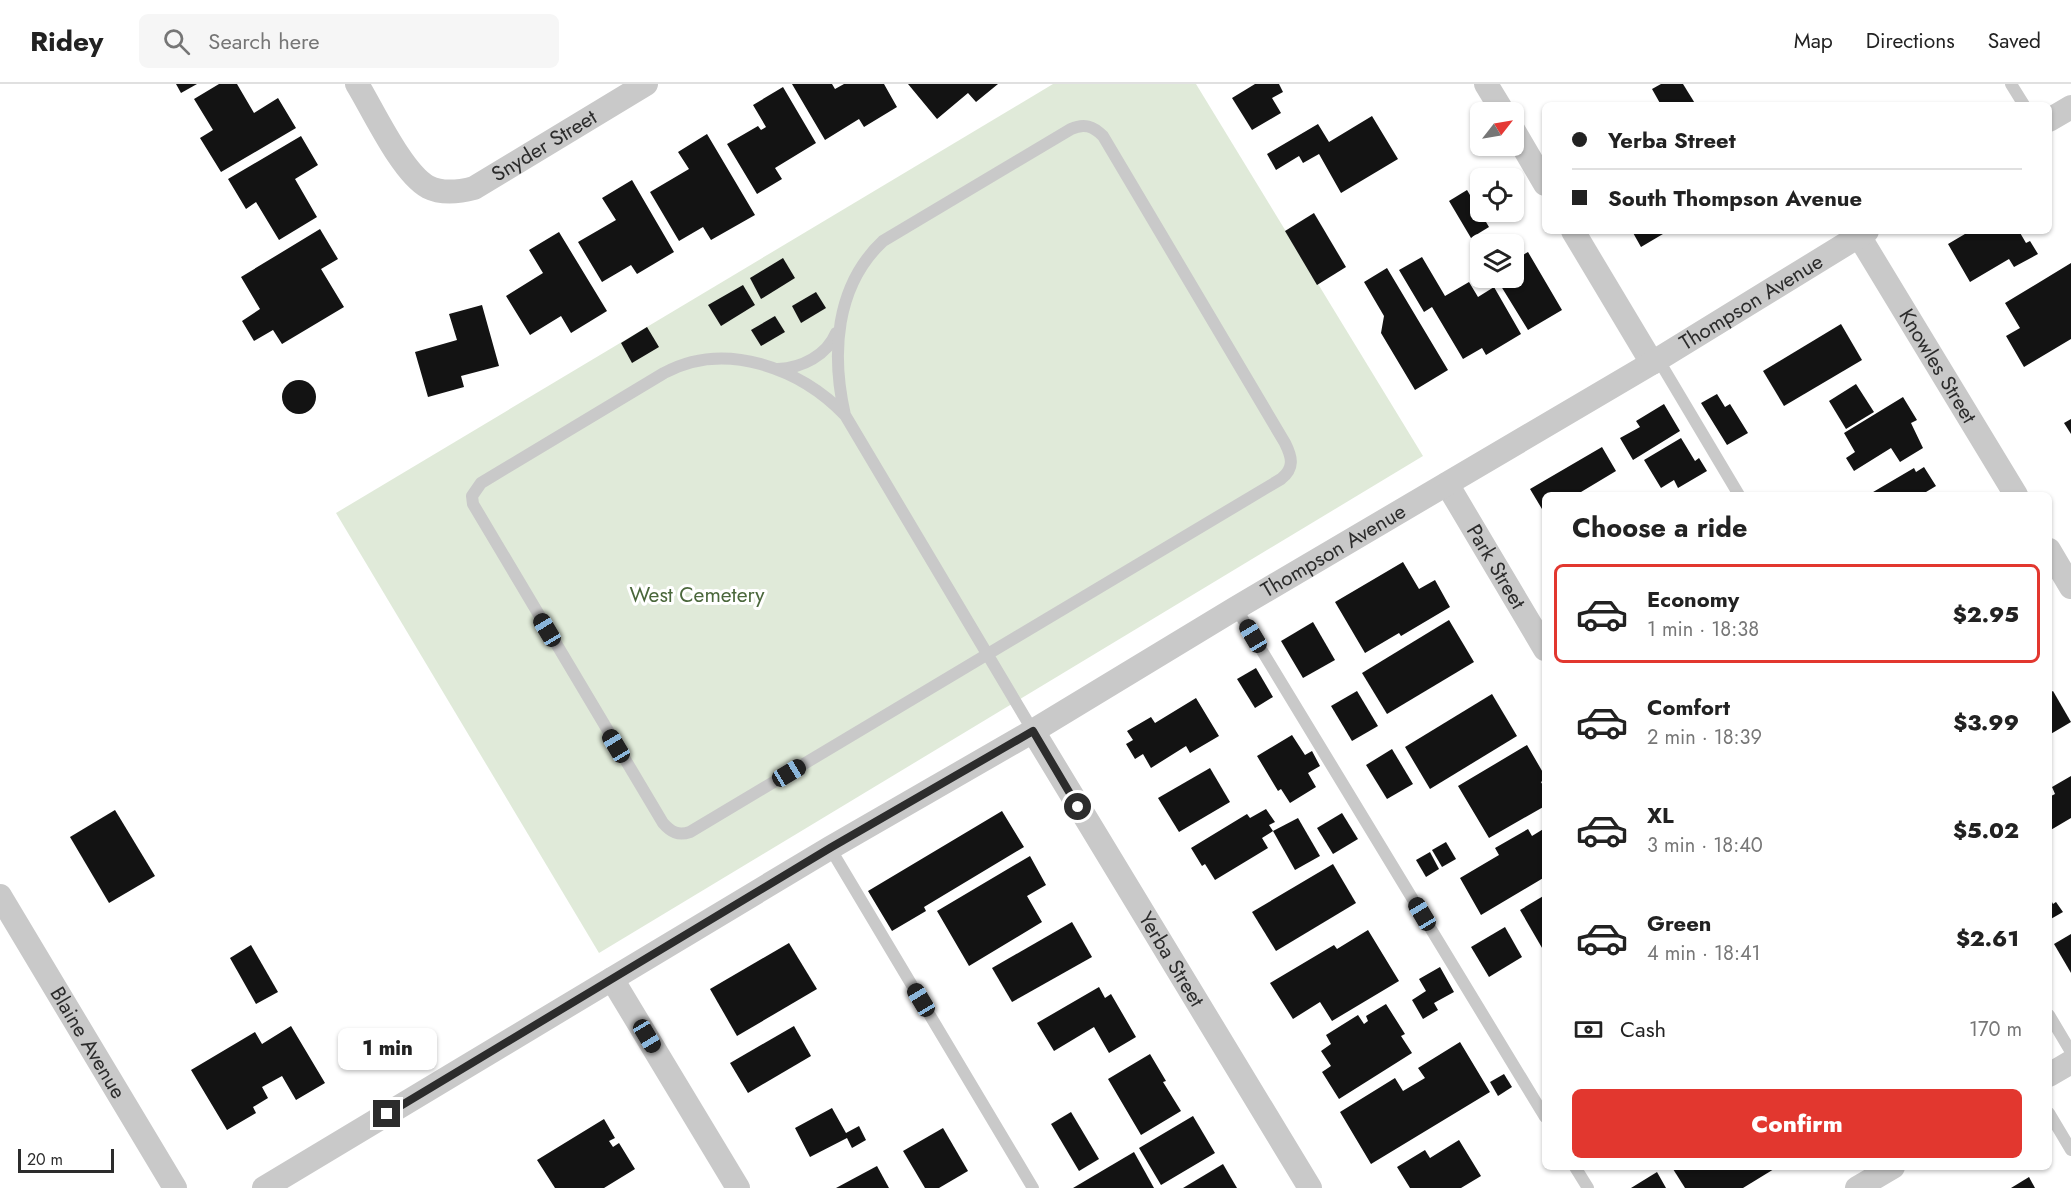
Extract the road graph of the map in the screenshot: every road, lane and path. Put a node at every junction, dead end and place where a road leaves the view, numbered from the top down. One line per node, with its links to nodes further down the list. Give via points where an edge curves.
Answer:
1 (357, 84): 2 (street, Snyder Street, via 409,170 428,187 462,192)
2 (646, 84)
3 (1486, 84): 5 (street)
4 (2011, 84): 6 (lane)
5 (1497, 102)
6 (2022, 102)
7 (1524, 148): 8 (street)
8 (1542, 179)
9 (1575, 234): 13 (street)
10 (1861, 234): 13 (street, Thompson Avenue)
11 (1864, 234): 18 (street, Knowles Street)
12 (840, 323): 14 (lane, via 824,351 801,365); 15 (lane, via 837,366); 23 (lane, via 850,288 883,241 1071,129 1090,126 1103,136 1289,452 1291,466 1281,479)
13 (1655, 361): 16 (street, Thompson Avenue); 17 (lane)
14 (778, 369): 15 (lane, via 822,393); 23 (lane, via 723,359 678,365 481,483 472,496 477,513 663,823 674,833 690,832)
15 (845, 415): 23 (lane)
16 (1447, 484): 21 (street, Thompson Avenue); 22 (street, Park Street)
17 (1737, 492)
18 (2014, 492)
19 (2052, 555): 20 (street)
20 (2071, 587)
21 (1236, 608): 24 (street, Thompson Avenue); 32 (lane)
22 (1542, 644)
23 (988, 655): 24 (lane)
24 (1033, 731): 25 (street, Thompson Avenue); 42 (street, Yerba Street)
25 (830, 848): 27 (street, Thompson Avenue); 41 (lane)
26 (0, 896): 38 (street, Blaine Avenue)
27 (612, 979): 39 (street, Thompson Avenue); 40 (street)
28 (2052, 1020): 29 (lane)
29 (2071, 1052)
30 (2071, 1062): 31 (street)
31 (2052, 1073)
32 (1542, 1112)
33 (2052, 1118): 34 (lane)
34 (2071, 1150)
35 (1577, 1170): 43 (lane)
36 (1886, 1170): 37 (street)
37 (1859, 1182)
38 (175, 1188)
39 (264, 1188)
40 (738, 1188)
41 (1034, 1188)
42 (1310, 1188)
43 (1588, 1188)

